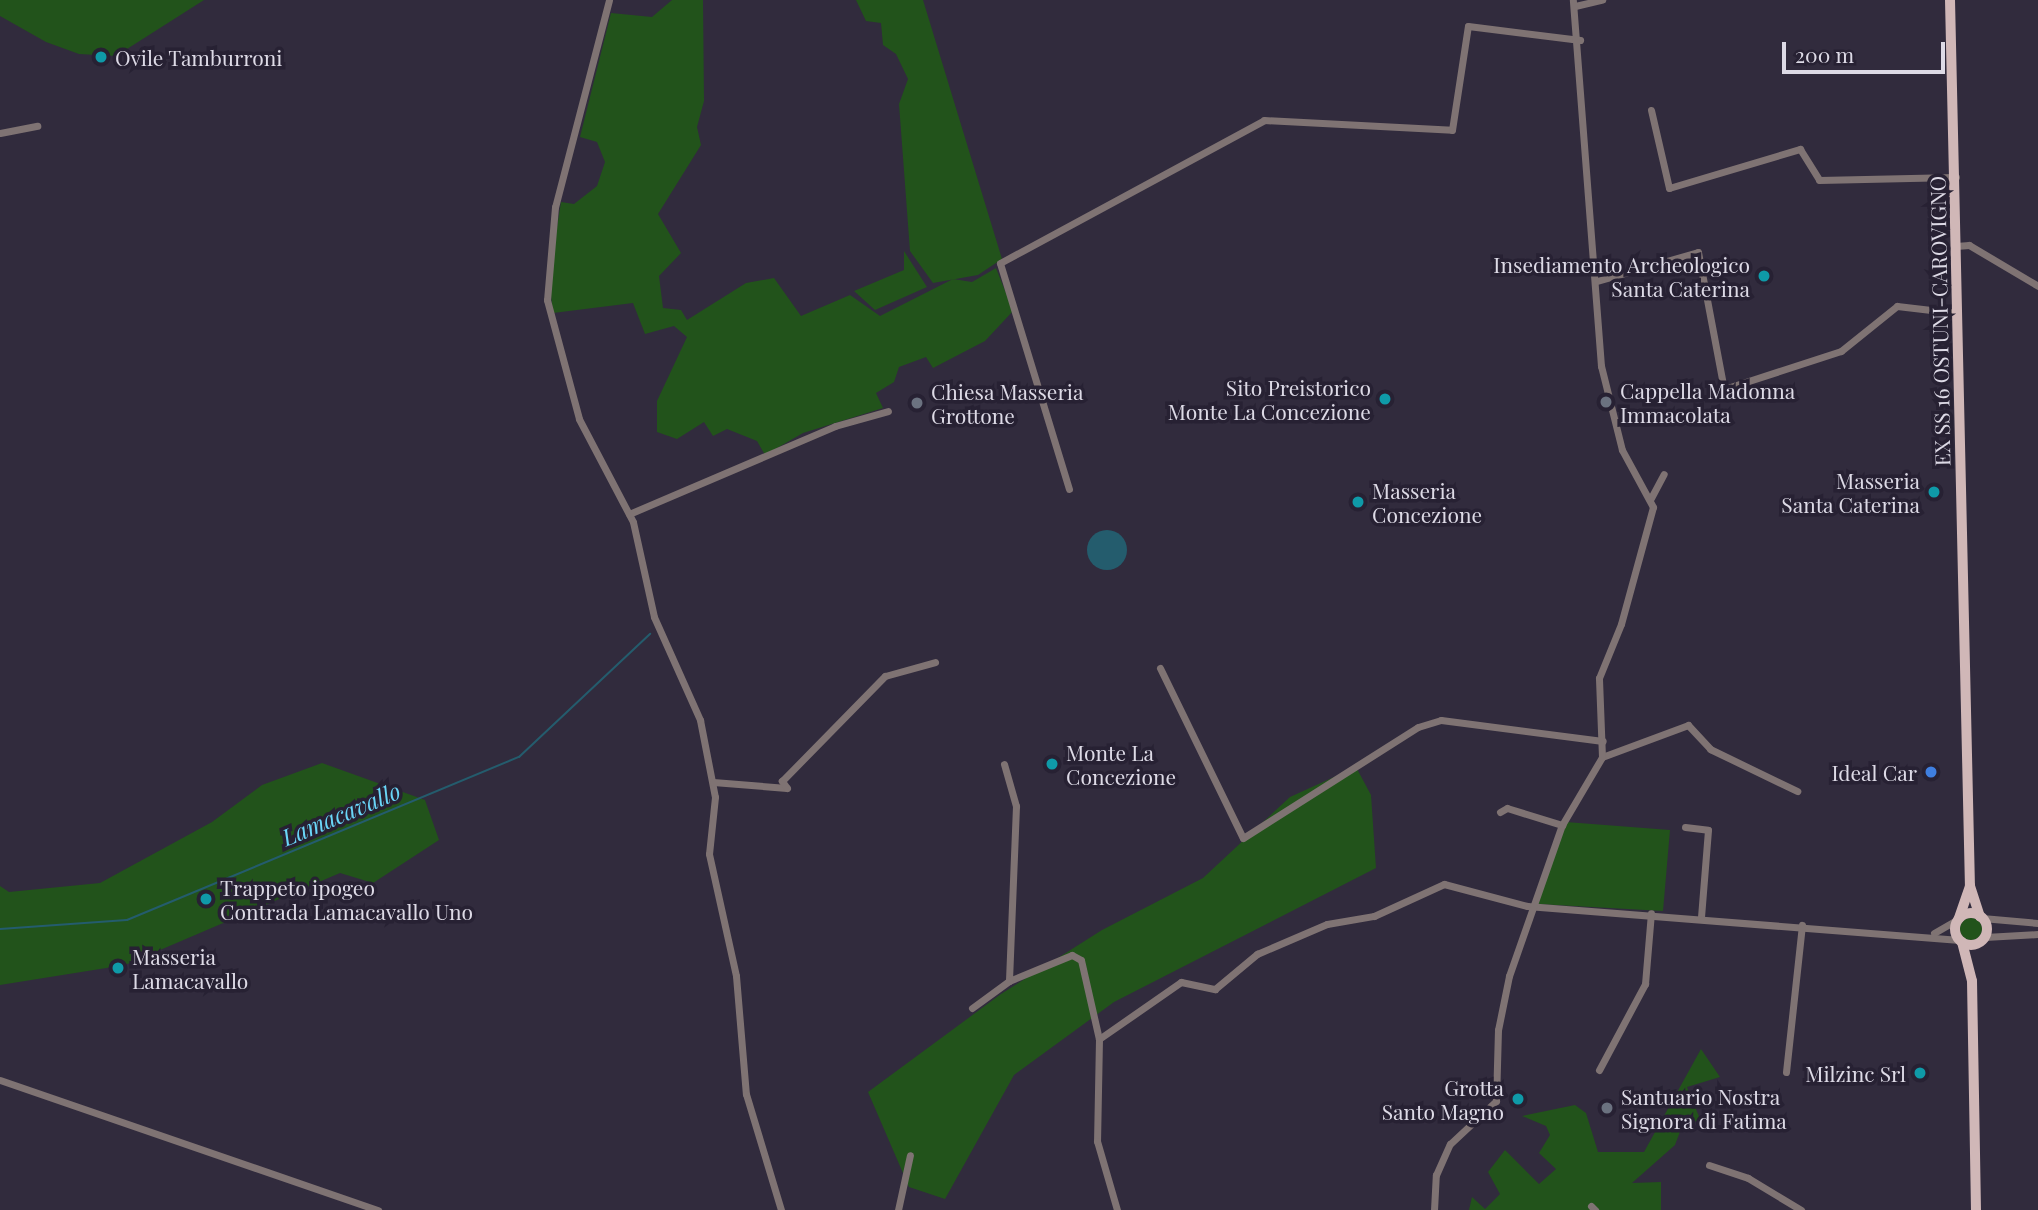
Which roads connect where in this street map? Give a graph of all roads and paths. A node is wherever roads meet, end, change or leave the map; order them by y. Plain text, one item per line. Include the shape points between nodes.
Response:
1 (610, 0) edge
2 (1602, 0) edge
3 (1950, 0) edge
4 (1574, 3) edge
5 (1580, 40) junction
6 (1651, 110) dead end
7 (37, 126) dead end
8 (0, 133) edge
9 (1956, 177) junction
10 (1956, 246) junction
11 (1597, 281) junction
12 (2038, 286) edge
13 (1957, 313) junction
14 (888, 411) dead end
15 (1664, 474) dead end
16 (1069, 489) dead end
17 (1651, 498) junction
18 (629, 514) junction
19 (935, 662) dead end
20 (1160, 668) dead end
21 (1603, 741) junction
22 (1602, 757) junction
23 (1004, 764) dead end
24 (713, 782) junction
25 (1797, 792) dead end
26 (1500, 812) dead end
27 (1562, 825) junction
28 (1685, 827) dead end
29 (1970, 886) junction
30 (1538, 904) junction
31 (1651, 913) junction
32 (1701, 917) junction
33 (1981, 917) junction
34 (1959, 919) junction
35 (2038, 923) edge
36 (1802, 925) junction
37 (1930, 934) junction
38 (2038, 934) edge
39 (1984, 938) junction
40 (1961, 941) junction
41 (1009, 981) junction
42 (1972, 981) junction
43 (972, 1008) dead end
44 (1099, 1039) junction
45 (1599, 1070) dead end
46 (1786, 1072) dead end
47 (0, 1080) edge
48 (910, 1155) dead end
49 (1709, 1165) dead end
50 (378, 1210) edge
51 (781, 1210) edge
52 (898, 1210) edge
53 (1117, 1210) edge
54 (1434, 1210) edge
55 (1801, 1210) edge
56 (1976, 1210) edge

1 - 18 street via 555,207 547,300 579,419
2 - 4 street
3 - 9 main road, EX SS 16 OSTUNI-CAROVIGNO
4 - 5 street
5 - 11 street via 1581,169
5 - 16 street via 1468,26 1452,130 1264,120 1000,263
6 - 9 street via 1669,188 1800,149 1819,180
7 - 8 street
9 - 10 main road, EX SS 16 OSTUNI-CAROVIGNO
10 - 12 street via 1969,245
10 - 13 main road, EX SS 16 OSTUNI-CAROVIGNO
11 - 13 street via 1699,252 1724,389 1841,351 1897,306
11 - 17 street via 1601,366 1613,418 1635,482
13 - 29 main road, EX SS 16 OSTUNI-CAROVIGNO
14 - 18 street via 835,426
15 - 17 street
17 - 21 street via 1621,624 1599,678
18 - 24 street via 645,553 654,617 700,720
19 - 24 street via 885,676 782,780 788,788
20 - 21 street via 1243,838 1418,727 1441,720
21 - 22 street
22 - 25 street via 1688,725 1710,749
22 - 27 street
23 - 41 street via 1016,806
24 - 51 street via 709,854 736,976 746,1094
26 - 27 street via 1507,808
27 - 30 street
28 - 32 street via 1708,830
29 - 33 main road
29 - 34 main road
30 - 31 street
30 - 44 street via 1517,905 1440,885 1374,916 1327,924 1257,954 1215,989 1181,982
30 - 54 street via 1510,976 1498,1030 1496,1101 1476,1126 1450,1144 1436,1175
31 - 32 street
31 - 45 street via 1645,984
32 - 36 street
33 - 34 main road
33 - 35 street
33 - 39 main road
34 - 37 street
34 - 40 main road
36 - 37 street
36 - 46 street
37 - 40 street
38 - 39 street
39 - 40 main road
39 - 42 main road
40 - 42 main road
41 - 43 street
41 - 44 street via 1077,956 1091,990
42 - 56 main road
44 - 53 street via 1097,1141
47 - 50 street
48 - 52 street
49 - 55 street via 1748,1178

